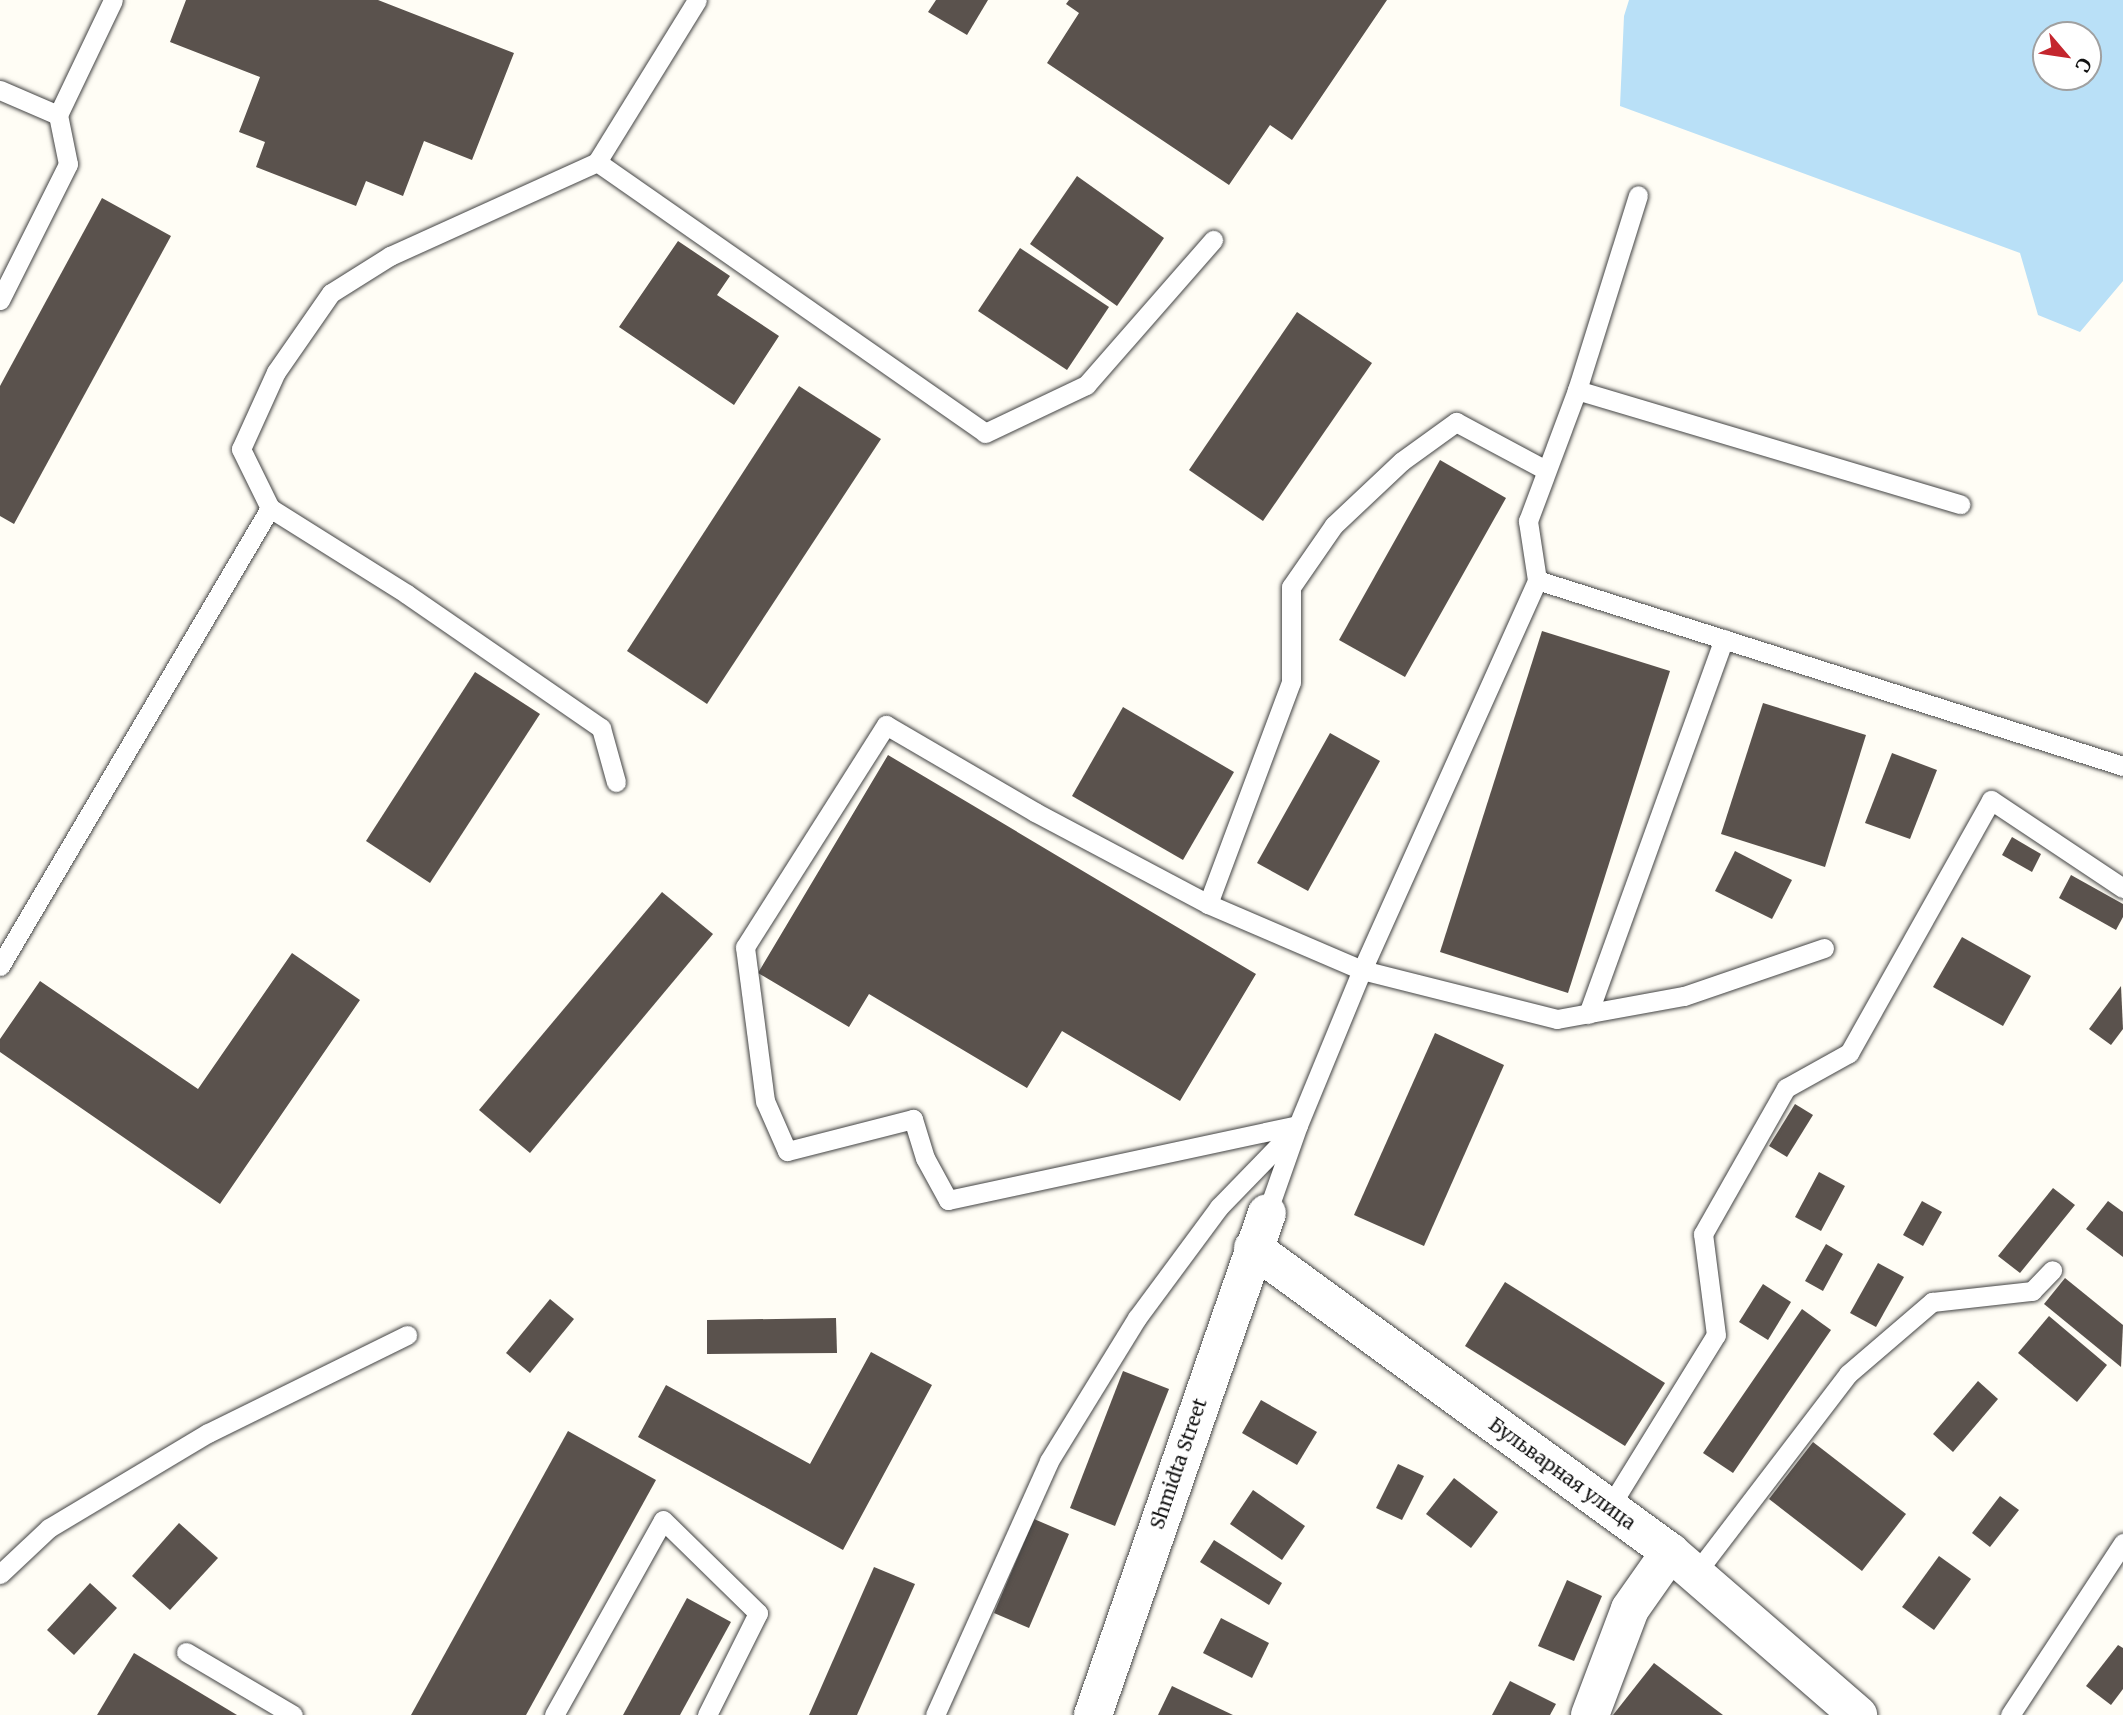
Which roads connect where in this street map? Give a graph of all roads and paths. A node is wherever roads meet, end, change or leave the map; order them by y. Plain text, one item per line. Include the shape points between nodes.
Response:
1 (113, 0) edge
2 (697, 0) edge
3 (0, 90) edge
4 (58, 115) junction
5 (597, 162) junction
6 (1638, 195) dead end
7 (1213, 240) dead end
8 (0, 300) edge
9 (1577, 390) junction
10 (1546, 470) junction
11 (1960, 504) dead end
12 (270, 508) junction
13 (1537, 580) junction
14 (1724, 639) junction
15 (2123, 766) edge
16 (616, 782) dead end
17 (2123, 888) edge
18 (1208, 904) junction
19 (1824, 948) dead end
20 (0, 966) edge
21 (1362, 970) junction
22 (1588, 1014) junction
23 (1298, 1125) junction
24 (1267, 1213) joint
25 (1253, 1248) junction
26 (2052, 1270) dead end
27 (407, 1335) dead end
28 (1609, 1508) junction
29 (2123, 1543) edge
30 (1683, 1563) junction
31 (0, 1574) edge
32 (186, 1652) dead end
33 (293, 1715) edge
34 (554, 1715) edge
35 (707, 1715) edge
36 (935, 1715) edge
37 (1093, 1715) edge
38 (1590, 1715) edge
39 (1858, 1715) edge
40 (2010, 1715) edge

1 - 4 lane
2 - 5 lane
3 - 4 lane
4 - 8 lane via 68,164
5 - 7 lane via 985,433 1086,385
5 - 12 lane via 390,256 331,293 276,372 241,449
6 - 9 lane
9 - 10 lane
9 - 11 lane
10 - 13 lane via 1528,521
10 - 18 lane via 1456,422 1402,461 1334,525 1291,587 1291,682
12 - 16 lane via 407,594 601,728
12 - 20 lane
13 - 14 lane
13 - 21 lane
14 - 15 lane
14 - 22 lane
17 - 28 lane via 1991,800 1849,1053 1786,1088 1703,1234 1716,1335
18 - 21 lane
18 - 23 lane via 1035,812 886,725 745,947 765,1101 787,1151 912,1119 925,1158 948,1200
19 - 22 lane via 1684,996
21 - 22 lane via 1557,1019
21 - 23 lane
23 - 24 lane
23 - 36 lane via 1219,1207 1137,1318 1049,1461
24 - 25 street, Shmidta Street
25 - 28 street, Бульварная улица
25 - 37 street, Shmidta Street
26 - 30 lane via 2032,1291 1932,1302 1848,1374
27 - 31 lane via 197,1440 49,1528
28 - 30 street, Бульварная улица
29 - 40 lane
30 - 38 street via 1630,1609
30 - 39 street, Бульварная улица
32 - 33 lane
34 - 35 lane via 663,1520 758,1613

